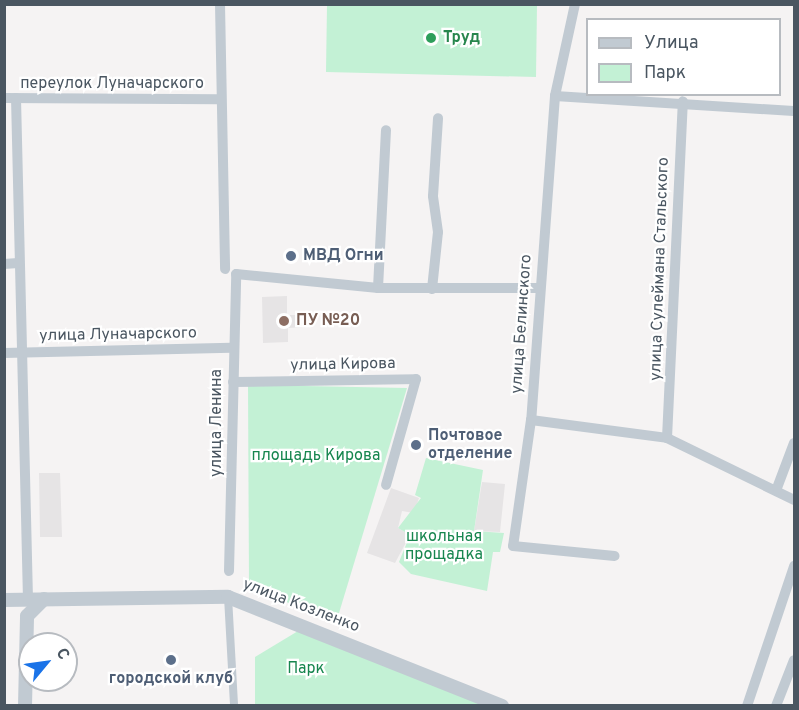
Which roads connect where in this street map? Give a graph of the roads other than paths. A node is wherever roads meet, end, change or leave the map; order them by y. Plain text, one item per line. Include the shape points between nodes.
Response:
1 (220, 4) edge
2 (575, 4) edge
3 (555, 96) junction
4 (10, 98) edge
5 (219, 99) junction
6 (683, 101) junction
7 (795, 111) edge
8 (438, 118) dead end
9 (386, 130) dead end
10 (18, 263) junction
11 (4, 264) edge
12 (231, 272) junction
13 (378, 288) junction
14 (537, 288) junction
15 (432, 289) junction
16 (231, 348) junction
17 (22, 352) junction
18 (4, 353) edge
19 (233, 382) junction
20 (531, 420) junction
21 (667, 438) junction
22 (795, 443) edge
23 (386, 485) dead end
24 (777, 488) junction
25 (795, 500) edge
26 (615, 556) dead end
27 (795, 566) edge
28 (230, 571) dead end
29 (228, 597) junction
30 (28, 599) junction
31 (44, 599) junction
32 (6, 600) edge
33 (27, 616) junction
34 (795, 660) edge
35 (25, 705) edge
36 (234, 705) edge
37 (502, 705) edge
38 (747, 705) edge
39 (776, 705) edge

1 - 5 street, улица Ленина
2 - 3 street, улица Белинского
3 - 6 street
3 - 14 street, улица Белинского via 552,186
4 - 5 street, переулок Луначарского
4 - 10 street
5 - 12 street, улица Ленина
6 - 7 street
6 - 21 street, улица Сулеймана Стальского
8 - 15 street
9 - 13 street
10 - 11 street
10 - 17 street
12 - 13 street
12 - 16 street, улица Ленина
13 - 15 street
14 - 15 street
14 - 20 street, улица Белинского
16 - 17 street, улица Луначарского
16 - 19 street, улица Ленина
17 - 18 street, улица Луначарского
17 - 30 street
19 - 23 street, улица Кирова via 416,379
19 - 28 street, улица Ленина
20 - 21 street
20 - 26 street, улица Белинского via 513,546
21 - 24 street
22 - 24 street
24 - 25 street
27 - 38 street
29 - 31 street, улица Козленко
29 - 36 street
29 - 37 street, улица Козленко
30 - 31 street, улица Козленко
30 - 32 street, улица Козленко
31 - 33 street
32 - 33 street
33 - 35 street
34 - 39 street

